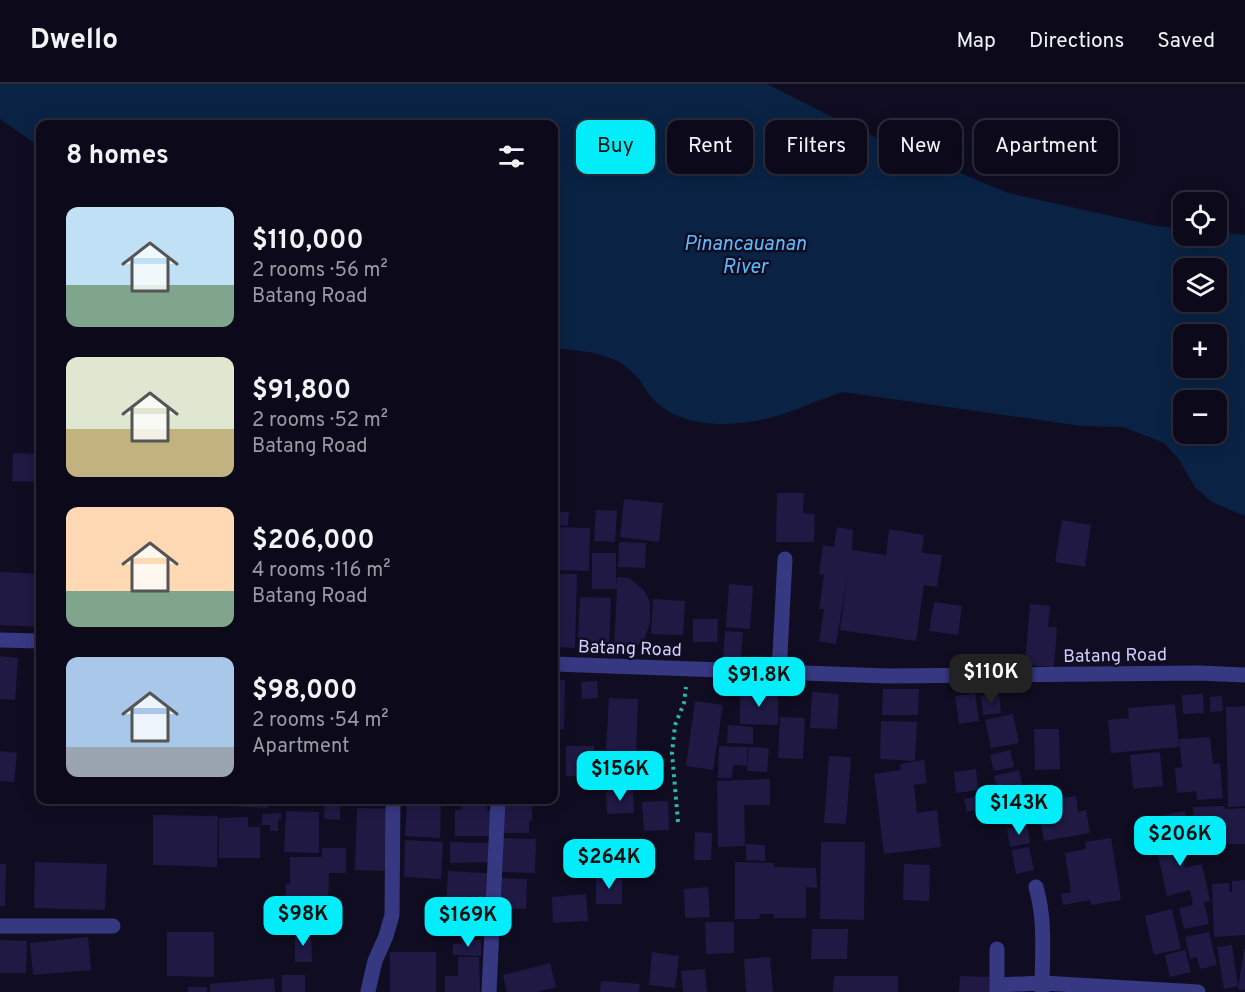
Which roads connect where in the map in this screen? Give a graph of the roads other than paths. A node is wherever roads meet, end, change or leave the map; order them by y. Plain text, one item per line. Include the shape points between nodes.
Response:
1 (785, 559) dead end
2 (0, 640) edge
3 (36, 641) edge
4 (558, 664) edge
5 (779, 673) junction
6 (1245, 675) edge
7 (393, 804) edge
8 (498, 804) edge
9 (1036, 887) dead end
10 (0, 926) edge
11 (113, 926) dead end
12 (997, 949) dead end
13 (1042, 988) edge
14 (998, 989) edge
15 (368, 991) edge
16 (489, 992) edge
17 (1198, 992) edge

1 - 5 street
2 - 3 street
4 - 5 street, Batang Road
5 - 6 street, Batang Road
7 - 15 street via 392,915
8 - 16 street
9 - 13 street via 1044,933
10 - 11 street
12 - 14 street
13 - 14 street
13 - 17 street

